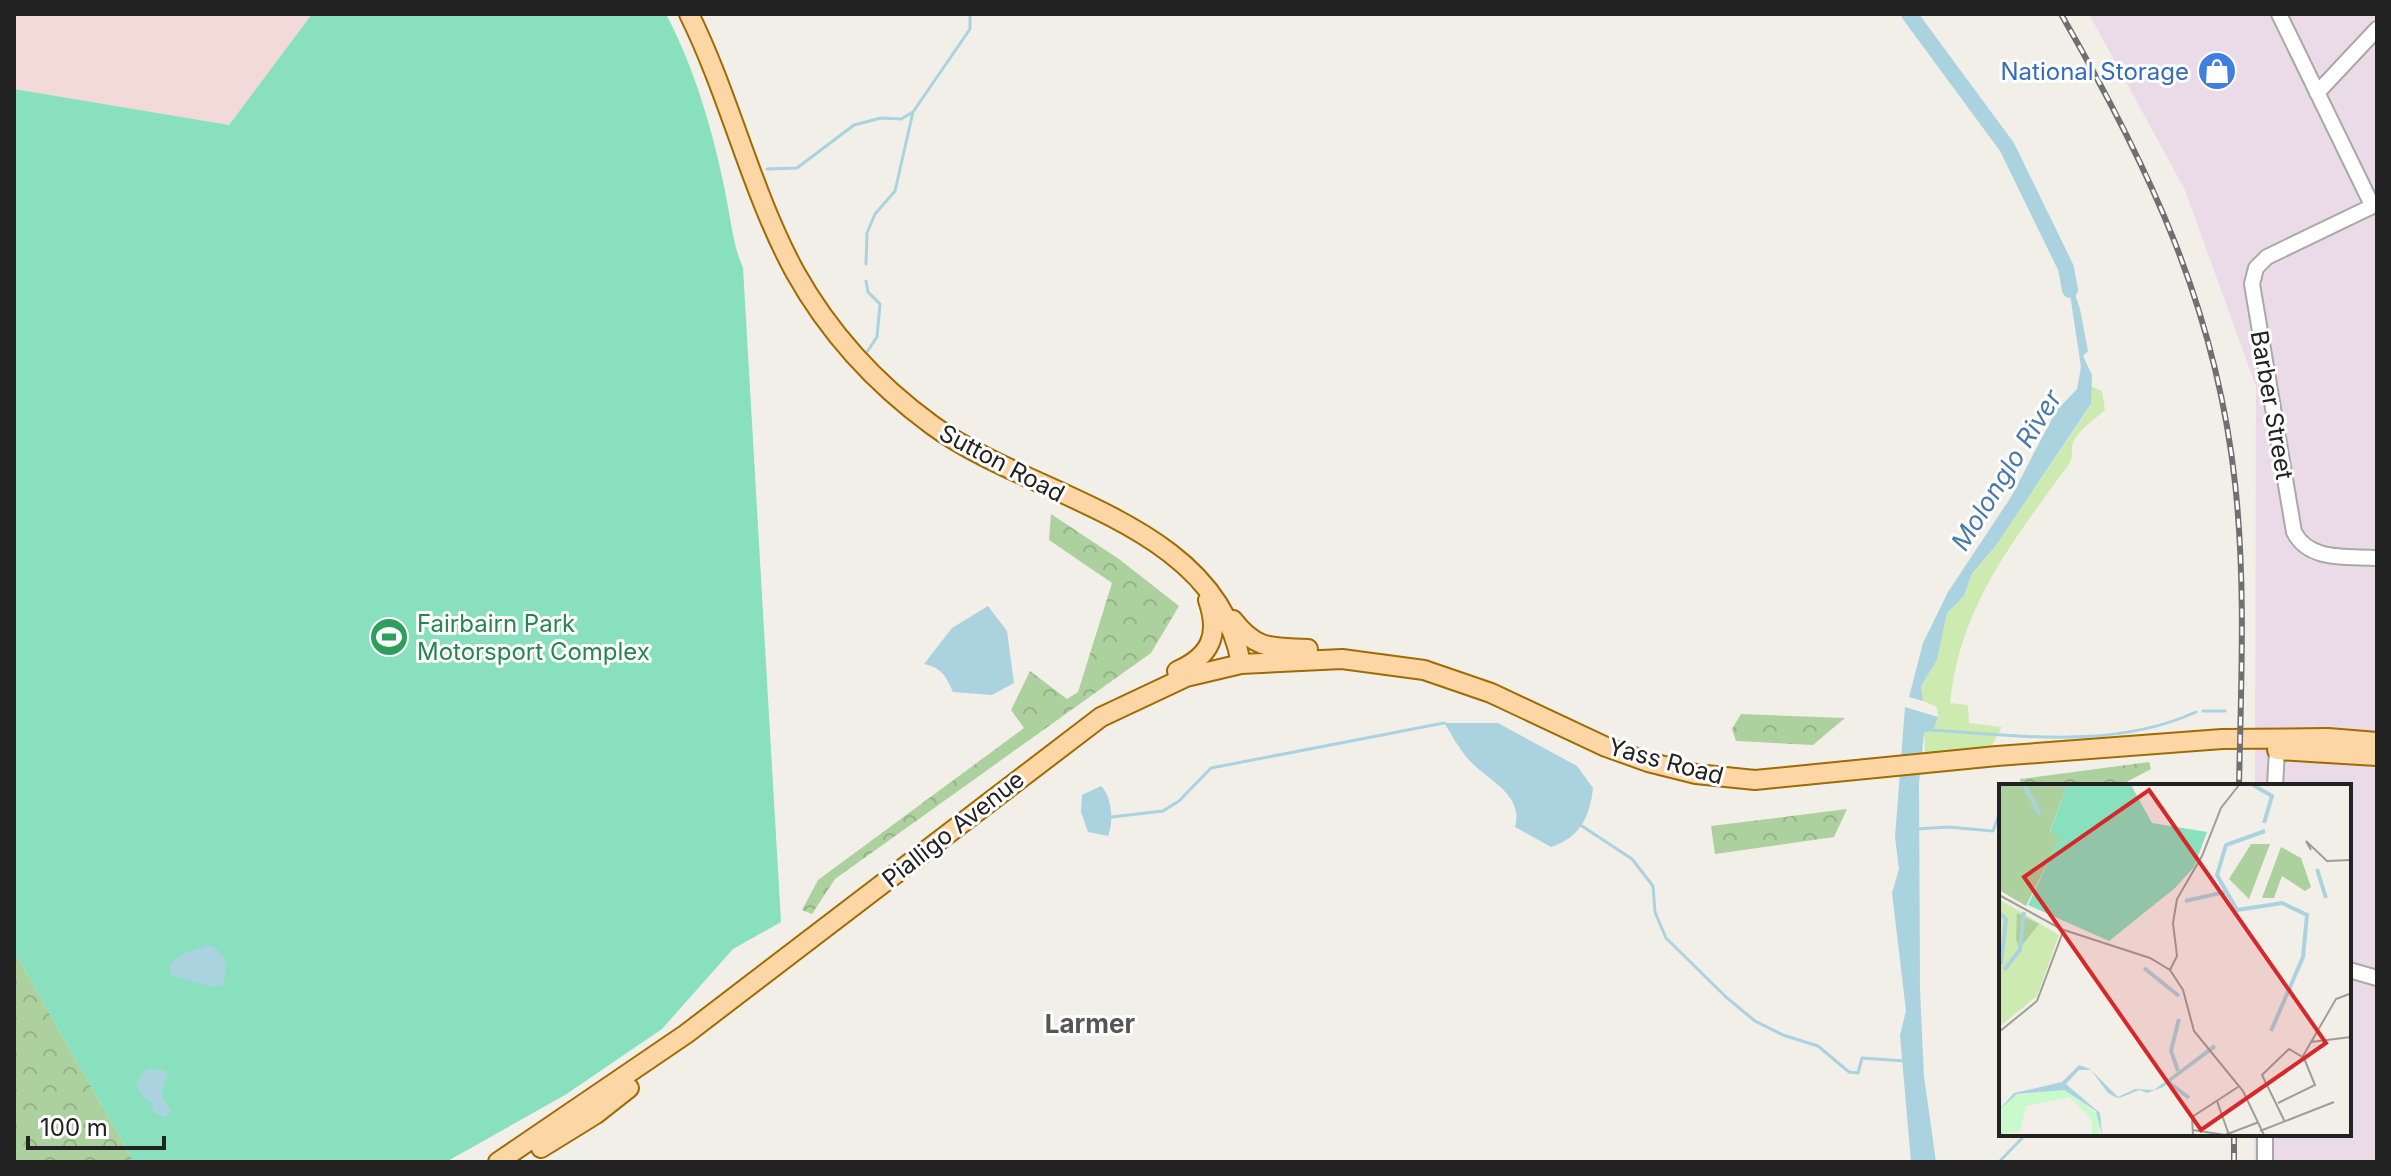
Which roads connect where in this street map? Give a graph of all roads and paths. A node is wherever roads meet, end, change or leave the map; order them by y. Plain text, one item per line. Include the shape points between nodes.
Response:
1 (689, 14) edge
2 (2279, 14) edge
3 (2377, 29) edge
4 (2317, 93) junction
5 (2374, 205) edge
6 (2377, 558) edge
7 (1201, 579) junction
8 (1218, 603) junction
9 (1353, 660) junction
10 (1241, 664) junction
11 (1111, 712) junction
12 (2377, 742) edge
13 (2282, 744) junction
14 (2377, 756) edge
15 (2275, 784) edge
16 (2351, 971) edge
17 (2377, 978) edge
18 (686, 1034) junction
19 (596, 1114) junction
20 (2265, 1136) edge
21 (507, 1160) edge
22 (542, 1162) edge
23 (2265, 1162) edge

1 - 7 main road, Sutton Road via 779,238 810,297 848,348 898,400 950,438 1140,532
2 - 4 street
3 - 4 street
4 - 5 street
5 - 6 street, Barber Street via 2261,261 2252,284 2294,532 2305,548 2325,555
7 - 8 main road, Sutton Road
7 - 11 main road via 1215,627 1204,656 1149,684
8 - 9 main road via 1251,641
8 - 10 main road, Sutton Road
9 - 10 main road, Yass Road
9 - 13 main road, Yass Road via 1387,662 1460,681 1606,747 1696,774 1755,780 2155,744
10 - 11 main road, Pialligo Avenue via 1186,677
11 - 18 main road, Pialligo Avenue via 1068,739
12 - 13 main road, Yass Road
13 - 14 main road, Yass Road
13 - 15 street
16 - 17 street
18 - 19 main road, Pialligo Avenue
18 - 21 main road, Pialligo Avenue
19 - 21 main road, Pialligo Avenue
19 - 22 main road
20 - 23 street

